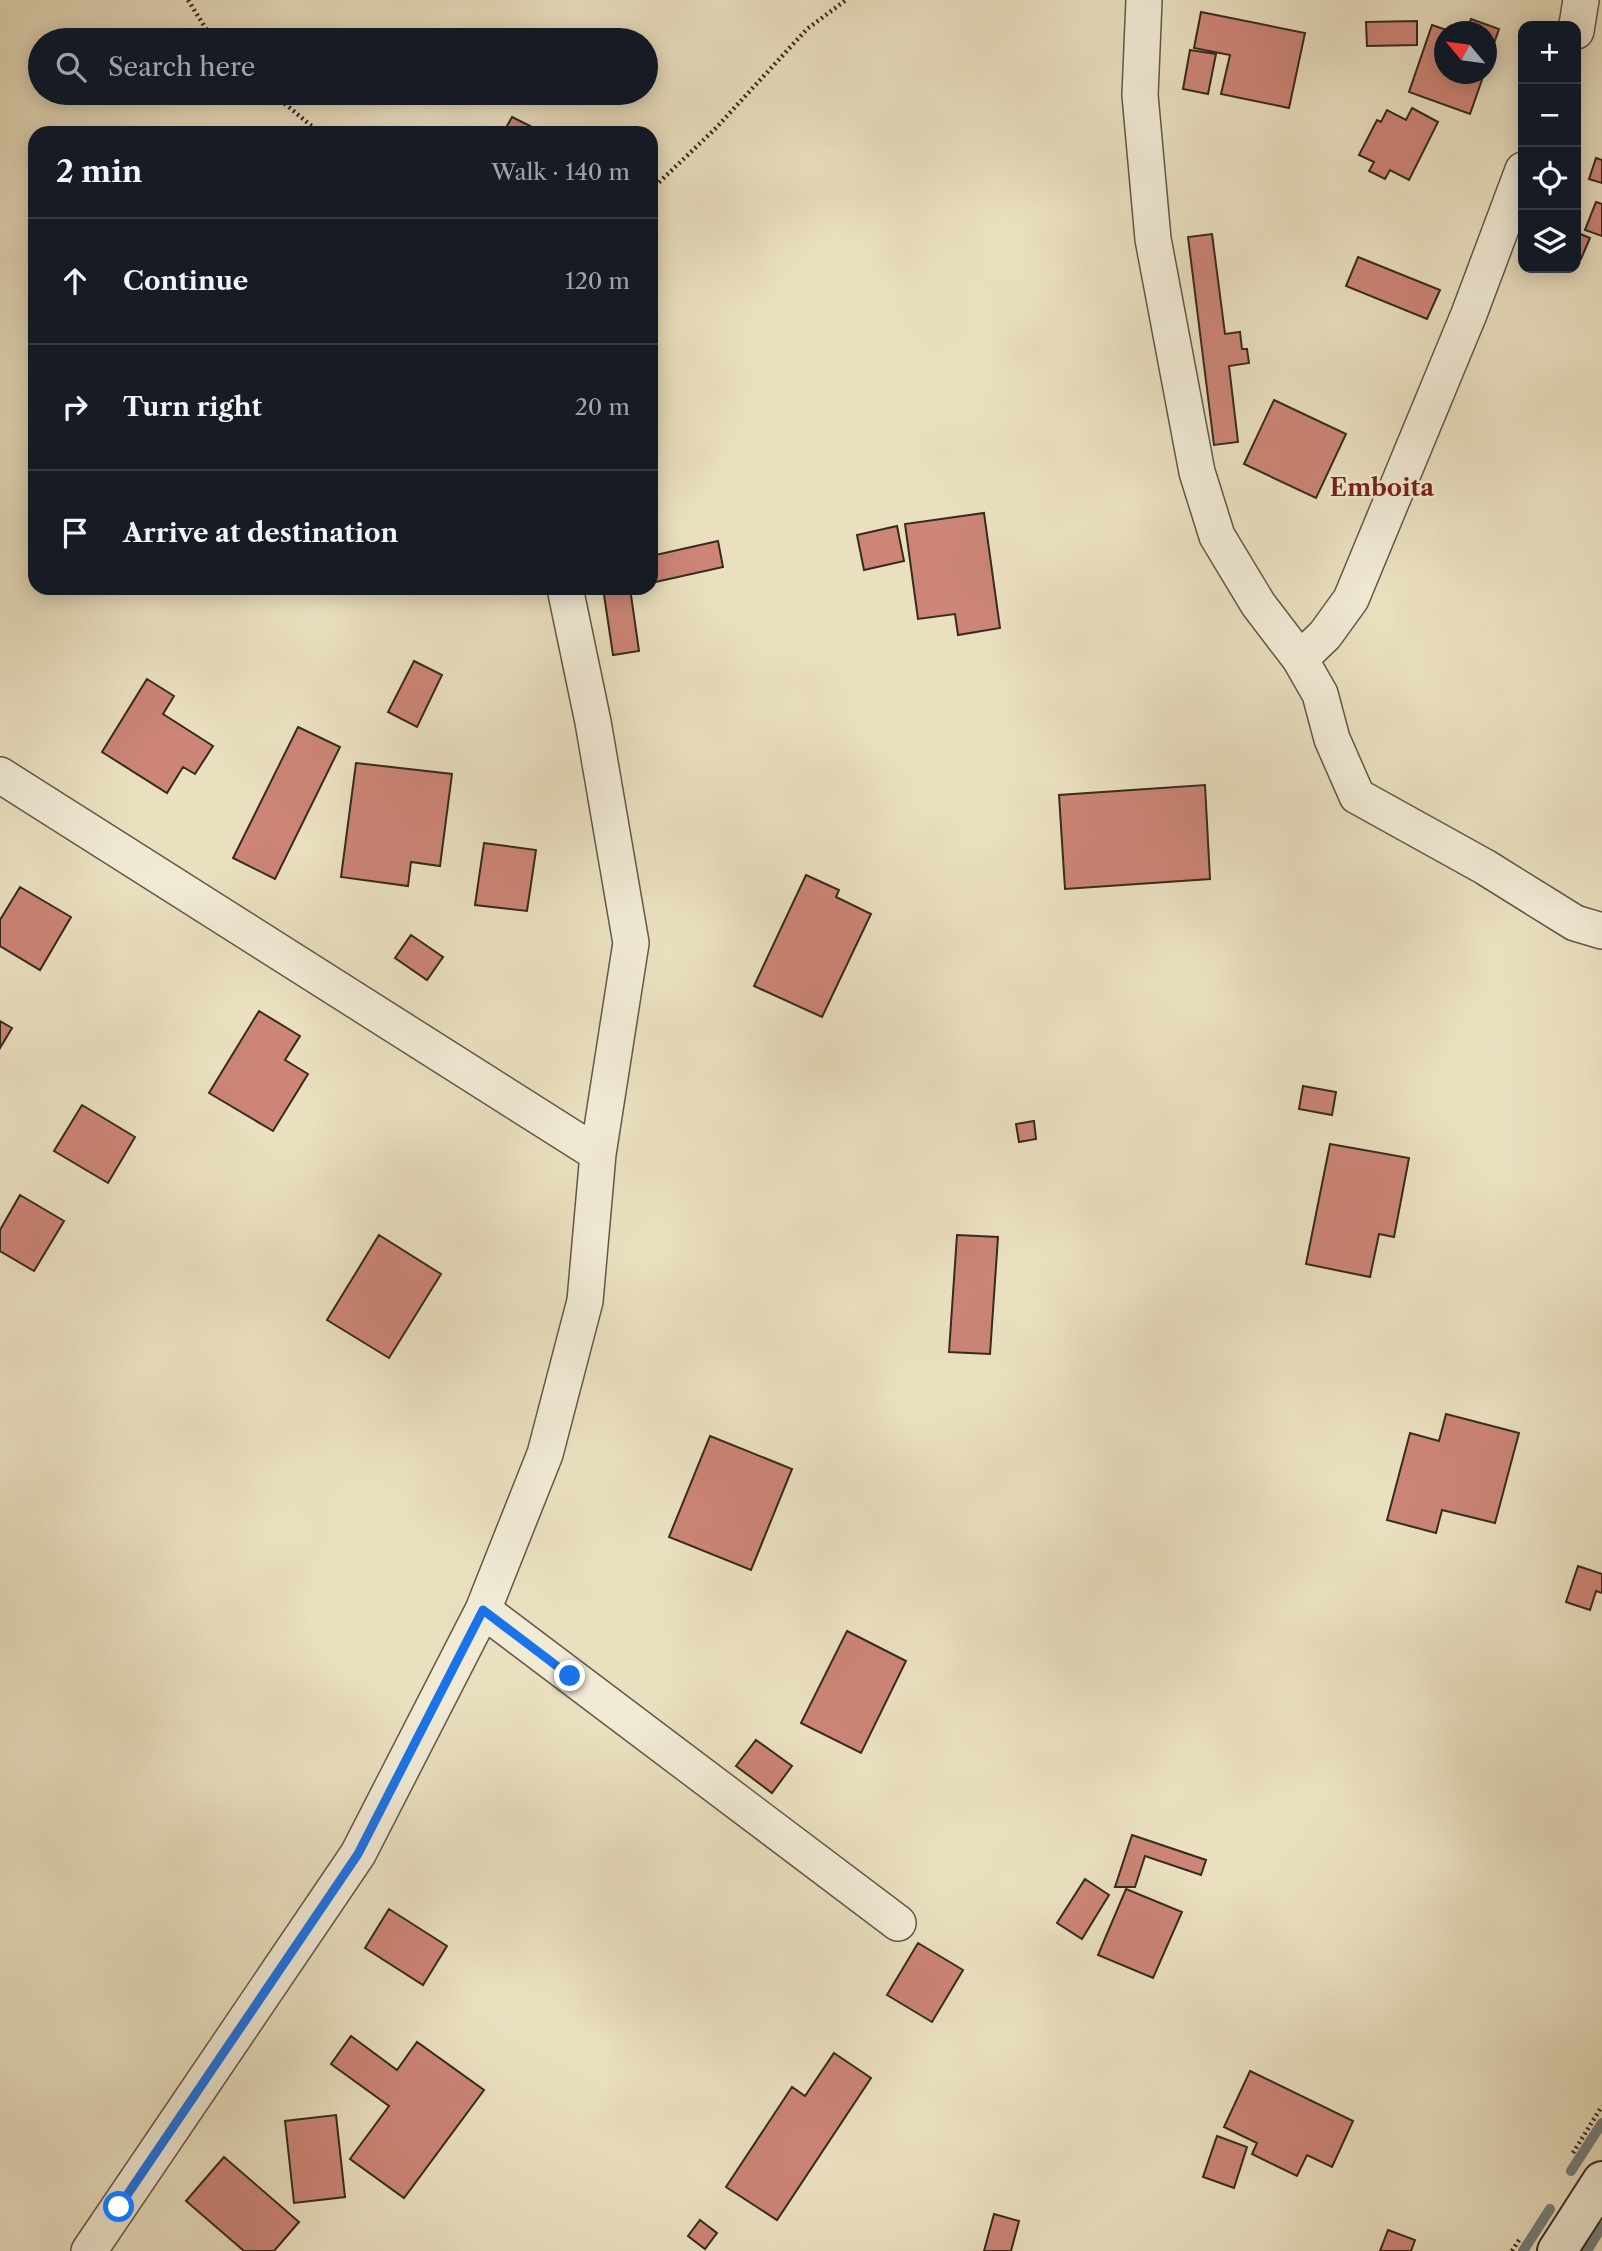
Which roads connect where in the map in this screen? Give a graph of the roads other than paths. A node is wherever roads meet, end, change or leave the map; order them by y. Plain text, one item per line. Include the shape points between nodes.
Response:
1 (1144, 0) edge
2 (1581, 0) edge
3 (1578, 21) edge
4 (1518, 183) edge
5 (566, 595) edge
6 (1300, 659) junction
7 (0, 775) edge
8 (1602, 930) edge
9 (598, 1154) junction
10 (483, 1610) junction
11 (898, 1923) dead end
12 (1602, 2181) edge
13 (89, 2251) edge
14 (1557, 2251) edge

1 - 6 street via 1140,95 1153,239 1197,472 1217,536 1258,604
2 - 3 street
4 - 6 street via 1351,599 1325,635
5 - 9 street via 631,943
6 - 8 street via 1320,694 1332,739 1357,796 1575,923
7 - 9 street
9 - 10 street via 585,1301 545,1454
10 - 11 street
10 - 13 street via 358,1854
12 - 14 street

